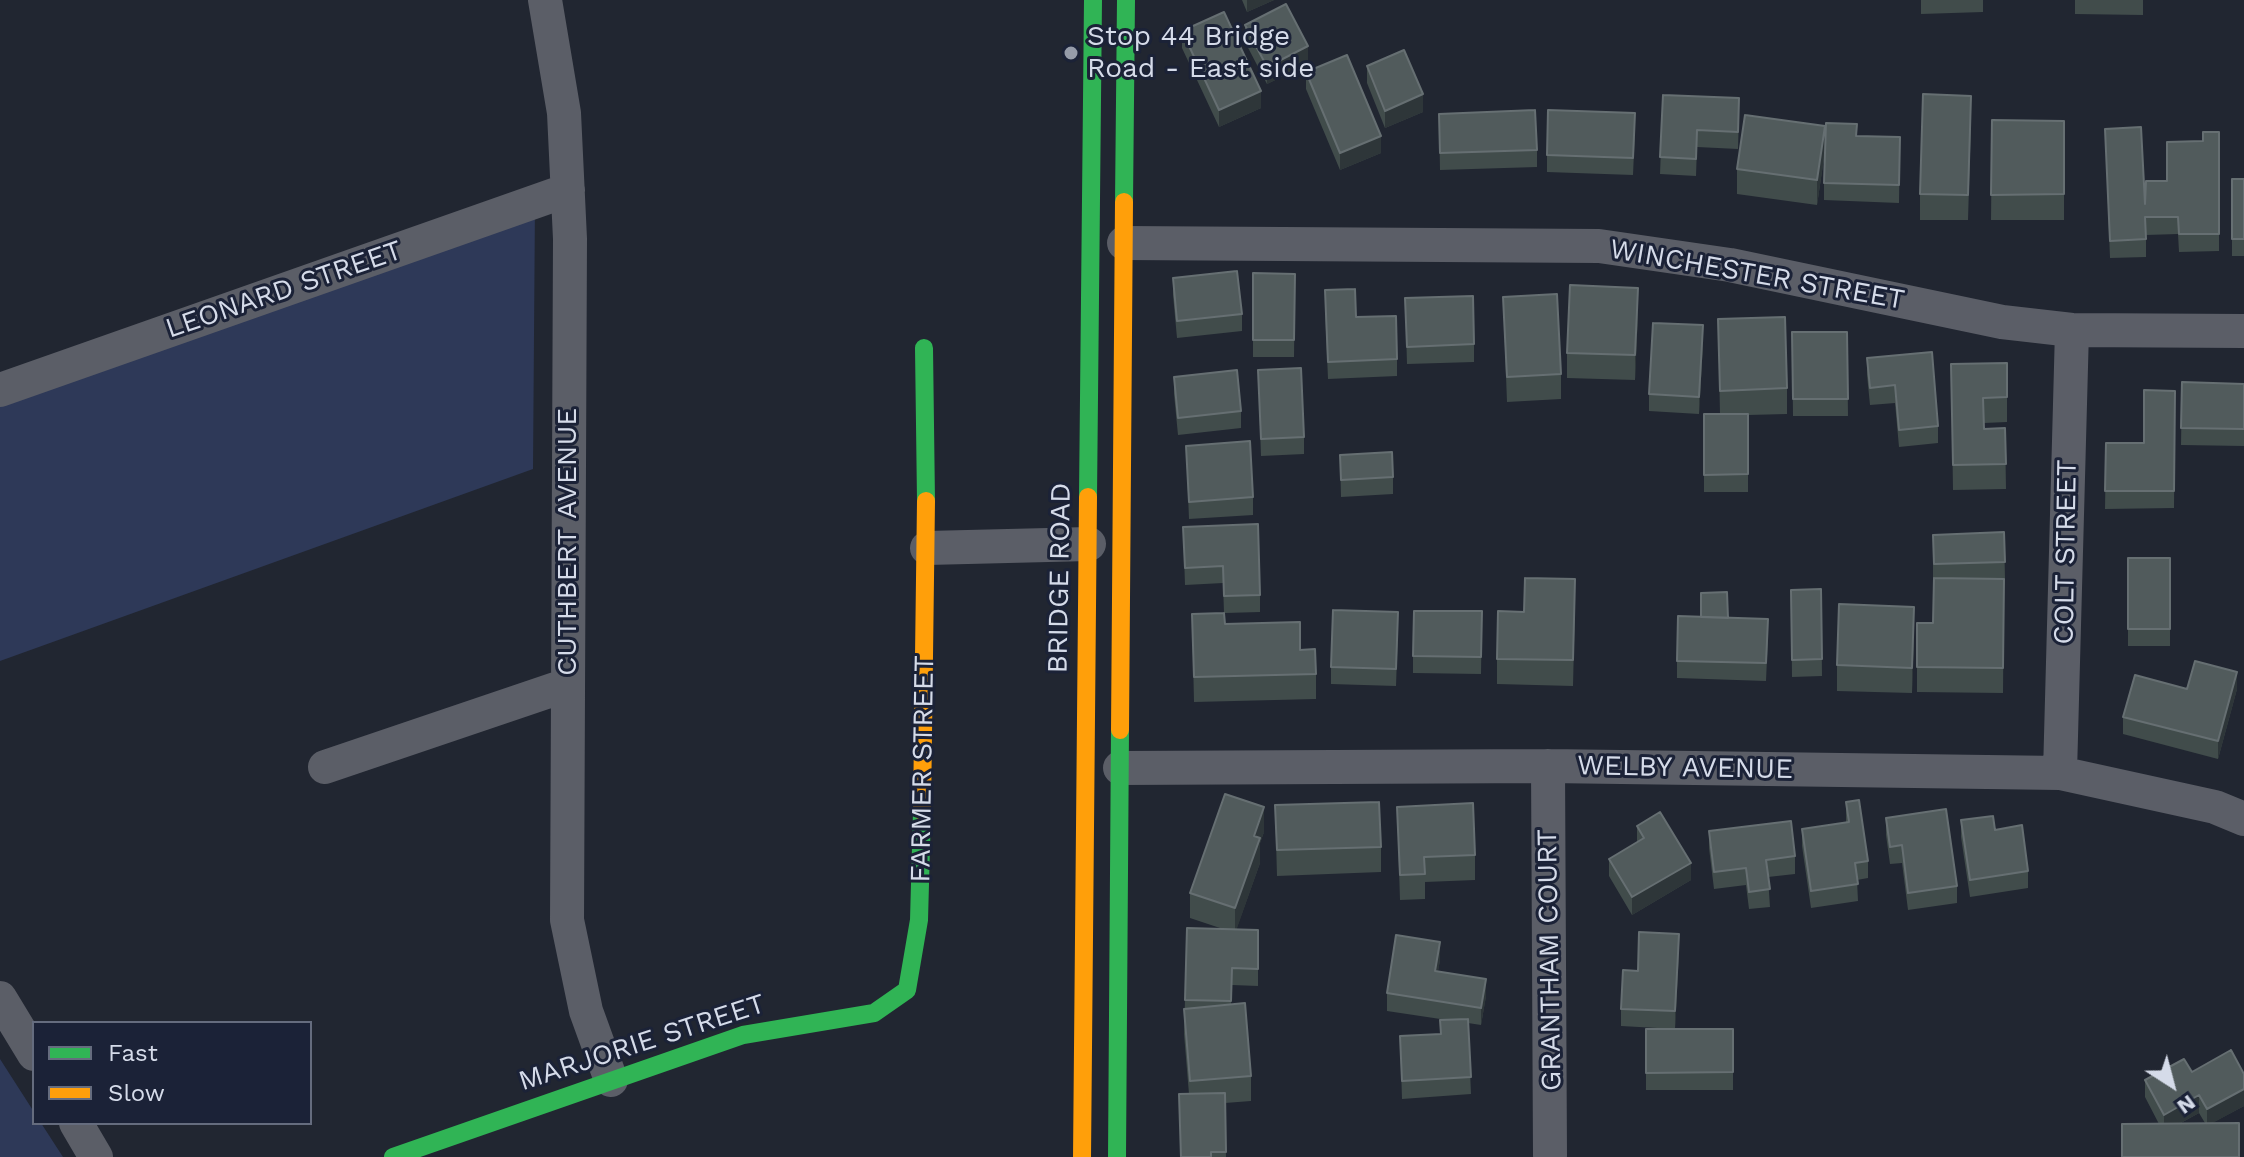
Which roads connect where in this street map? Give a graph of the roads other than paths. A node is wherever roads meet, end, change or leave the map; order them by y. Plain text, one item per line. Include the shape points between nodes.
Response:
1 (545, 0) edge
2 (1093, 0) edge
3 (1126, 0) edge
4 (568, 190) junction
5 (1109, 243) junction
6 (2072, 330) junction
7 (2244, 331) edge
8 (924, 348) dead end
9 (0, 390) edge
10 (1089, 544) junction
11 (927, 548) junction
12 (567, 685) junction
13 (1548, 766) junction
14 (325, 767) dead end
15 (1086, 768) junction
16 (1120, 768) junction
17 (2060, 773) junction
18 (2244, 819) edge
19 (907, 990) joint
20 (0, 998) edge
21 (32, 1051) edge
22 (611, 1080) junction
23 (77, 1125) edge
24 (1550, 1155) dead end
25 (96, 1157) edge
26 (393, 1157) edge
27 (1082, 1157) edge
28 (1117, 1157) edge

1 - 4 street, CUTHBERT AVENUE via 564,113
2 - 5 main road, BRIDGE ROAD
3 - 5 main road, BRIDGE ROAD
4 - 9 street, LEONARD STREET
4 - 12 street, CUTHBERT AVENUE
5 - 6 street, WINCHESTER STREET via 1599,246 1730,265 2002,322
5 - 10 main road, BRIDGE ROAD
5 - 16 main road, BRIDGE ROAD
6 - 7 street, WINCHESTER STREET
6 - 17 street, COLT STREET
8 - 11 main road, FARMER STREET
10 - 11 street
10 - 15 main road, BRIDGE ROAD
11 - 19 main road, FARMER STREET via 919,920
12 - 14 street
12 - 22 street, CUTHBERT AVENUE via 567,920 586,1011
13 - 16 street, WELBY AVENUE
13 - 17 street, WELBY AVENUE
13 - 24 street, GRANTHAM COURT
15 - 16 main road
15 - 27 main road, BRIDGE ROAD
16 - 28 main road, BRIDGE ROAD
17 - 18 street, WELBY AVENUE via 2215,807
19 - 22 main road, MARJORIE STREET via 874,1013 743,1035
20 - 21 street
22 - 26 main road, MARJORIE STREET
23 - 25 street

